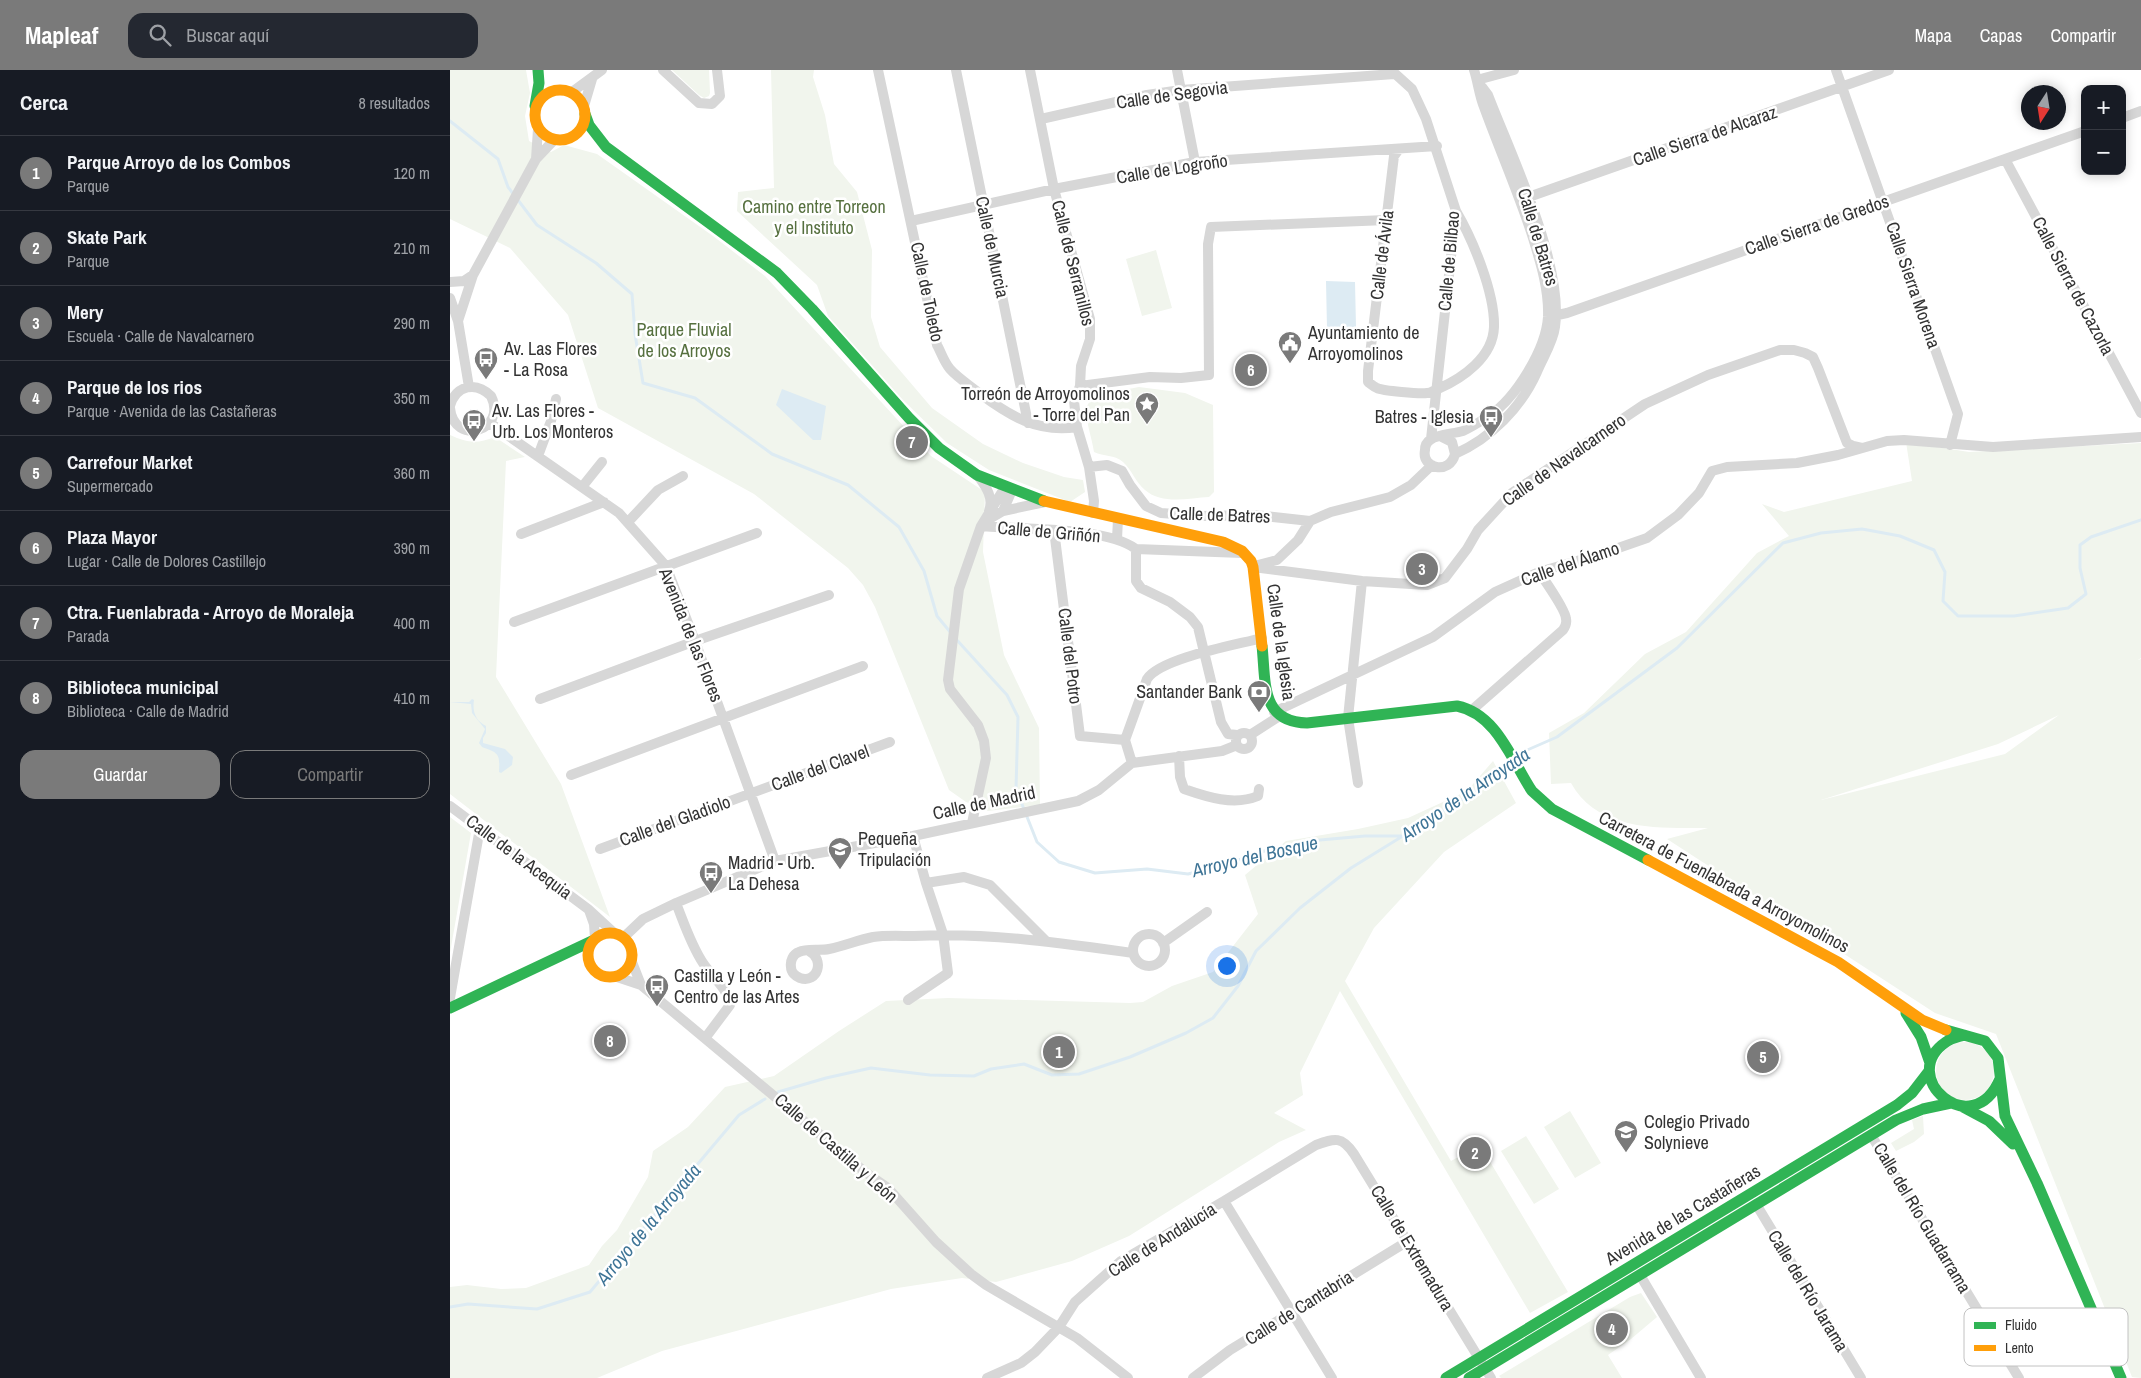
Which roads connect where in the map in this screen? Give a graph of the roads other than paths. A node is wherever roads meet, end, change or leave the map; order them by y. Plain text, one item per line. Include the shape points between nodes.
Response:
1 (539, 70) edge
2 (602, 70) edge
3 (663, 70) edge
4 (717, 70) edge
5 (878, 70) edge
6 (956, 70) edge
7 (1030, 70) edge
8 (1177, 70) edge
9 (1514, 70) edge
10 (1836, 70) edge
11 (1889, 70) edge
12 (1392, 72) edge
13 (1475, 75) edge
14 (592, 79) junction
15 (1842, 87) junction
16 (1181, 90) junction
17 (567, 91) junction
18 (584, 110) junction
19 (2141, 111) edge
20 (534, 112) junction
21 (2126, 117) edge
22 (1041, 119) junction
23 (538, 129) junction
24 (2081, 132) edge
25 (570, 138) junction
26 (554, 140) junction
27 (1437, 146) junction
28 (606, 147) junction
29 (1399, 149) junction
30 (536, 159) junction
31 (2005, 159) junction
32 (1195, 162) junction
33 (1054, 189) junction
34 (1524, 199) junction
35 (1884, 202) junction
36 (983, 206) junction
37 (1456, 210) junction
38 (1386, 220) junction
39 (911, 221) junction
40 (473, 275) junction
41 (450, 282) edge
42 (450, 298) edge
43 (1551, 316) junction
44 (458, 321) junction
45 (1080, 386) junction
46 (469, 387) junction
47 (1435, 390) junction
48 (556, 400) dead end
49 (450, 411) edge
50 (2141, 413) edge
51 (490, 423) junction
52 (1028, 423) junction
53 (1077, 427) junction
54 (1442, 437) junction
55 (1844, 437) junction
56 (2141, 438) edge
57 (1431, 440) junction
58 (1950, 445) junction
59 (1863, 448) junction
60 (1456, 454) junction
61 (538, 456) junction
62 (1838, 456) junction
63 (602, 462) dead end
64 (1432, 465) junction
65 (1090, 467) junction
66 (977, 475) junction
67 (683, 476) dead end
68 (582, 487) junction
69 (1008, 489) junction
70 (604, 502) junction
71 (1046, 502) junction
72 (1003, 511) junction
73 (1093, 513) junction
74 (1118, 519) junction
75 (1310, 521) junction
76 (628, 522) junction
77 (983, 524) junction
78 (1054, 530) junction
79 (756, 533) dead end
80 (521, 534) dead end
81 (1117, 539) junction
82 (1136, 549) junction
83 (1245, 553) junction
84 (666, 566) junction
85 (1253, 567) junction
86 (1539, 572) junction
87 (1362, 581) junction
88 (828, 595) dead end
89 (514, 622) dead end
90 (1262, 638) junction
91 (695, 641) junction
92 (1203, 653) junction
93 (863, 666) dead end
94 (1352, 675) junction
95 (540, 699) dead end
96 (1472, 710) junction
97 (1276, 715) junction
98 (724, 718) junction
99 (1348, 718) junction
100 (1125, 740) junction
101 (1237, 740) junction
102 (890, 742) dead end
103 (1179, 756) junction
104 (1132, 763) junction
105 (571, 775) dead end
106 (1358, 783) dead end
107 (1258, 789) dead end
108 (750, 793) junction
109 (450, 806) edge
110 (972, 823) junction
111 (480, 828) junction
112 (913, 836) junction
113 (600, 849) dead end
114 (776, 861) junction
115 (926, 883) junction
116 (676, 903) junction
117 (588, 909) junction
118 (1206, 912) dead end
119 (943, 934) junction
120 (619, 935) junction
121 (594, 940) junction
122 (1046, 940) junction
123 (1164, 943) junction
124 (839, 947) junction
125 (809, 951) junction
126 (1133, 953) junction
127 (553, 959) junction
128 (632, 962) junction
129 (590, 965) junction
130 (818, 971) junction
131 (617, 977) junction
132 (641, 985) junction
133 (450, 998) edge
134 (908, 1000) dead end
135 (1900, 1006) junction
136 (450, 1008) edge
137 (1964, 1035) junction
138 (706, 1037) junction
139 (1929, 1067) junction
140 (2000, 1079) junction
141 (1956, 1105) junction
142 (1872, 1134) junction
143 (1330, 1140) joint
144 (2022, 1154) junction
145 (1224, 1201) junction
146 (1756, 1204) junction
147 (1408, 1241) junction
148 (1640, 1275) junction
149 (1977, 1308) edge
150 (2091, 1308) edge
151 (1292, 1312) junction
152 (1059, 1327) junction
153 (1479, 1358) junction
154 (2012, 1366) edge
155 (2116, 1366) edge
156 (1488, 1373) edge
157 (987, 1378) edge
158 (1128, 1378) edge
159 (1193, 1378) edge
160 (1332, 1378) edge
161 (1446, 1378) edge
162 (1469, 1378) edge
163 (1701, 1378) edge
164 (1861, 1378) edge
165 (2019, 1378) edge
166 (2121, 1378) edge

1 - 17 main road
1 - 20 main road
2 - 14 street
3 - 4 street via 699,103 712,104 720,96
5 - 39 street, Calle de Toledo
6 - 36 street, Calle de Murcia
7 - 22 street, Calle de Serranillos
8 - 16 street
9 - 13 street
10 - 15 street, Calle Sierra Morena
11 - 15 street, Calle Sierra de Alcaraz
12 - 16 street, Calle de Segovia
12 - 27 street, Calle de Bilbao via 1412,89
13 - 34 street, Calle de Batres via 1483,104
14 - 17 street
14 - 18 street
15 - 34 street, Calle Sierra de Alcaraz
15 - 35 street, Calle Sierra Morena
16 - 22 street, Calle de Segovia
16 - 32 street
17 - 18 main road
17 - 20 main road via 547,92 536,104
18 - 25 main road via 581,128
18 - 28 main road via 589,125
19 - 21 street
20 - 23 main road
22 - 33 street, Calle de Serranillos
23 - 26 main road
23 - 30 street
24 - 31 street, Calle Sierra de Gredos
25 - 26 main road
25 - 28 main road
26 - 30 street
27 - 29 street, Calle de Logroño
27 - 37 street, Calle de Bilbao
28 - 66 main road via 777,274 812,308 922,431 939,448
29 - 32 street, Calle de Logroño
29 - 38 street, Calle de Ávila via 1394,156
30 - 40 street
31 - 35 street, Calle Sierra de Gredos
31 - 50 street, Calle Sierra de Cazorla
32 - 33 street, Calle de Logroño
33 - 36 street, Calle de Logroño
33 - 45 street, Calle de Serranillos via 1090,319 1090,338 1081,366
34 - 43 street, Calle de Batres
35 - 43 street, Calle Sierra de Gredos
35 - 58 street, Calle Sierra Morena via 1958,414
36 - 39 street, Calle de Logroño
36 - 52 street, Calle de Murcia
37 - 47 street, Calle de Bilbao
37 - 47 street via 1467,229 1490,290 1494,327 1485,354 1469,371
38 - 45 street via 1211,227 1208,244 1209,375
38 - 47 street, Calle de Ávila via 1368,382 1378,388 1428,393
39 - 52 street, Calle de Toledo via 937,345 949,368 999,408
40 - 41 street
40 - 44 street
42 - 44 street
43 - 54 street, Calle de Batres via 1529,370 1513,393 1478,423
43 - 60 street, Calle de Batres via 1553,339 1530,389 1502,423
44 - 46 street
45 - 53 street, Calle de Serranillos via 1074,401
46 - 49 street via 457,393
46 - 51 street via 484,390 491,396 495,412
47 - 57 street, Calle de Bilbao
48 - 61 street
49 - 51 street via 454,422 461,428 481,430
51 - 61 street, Avenida de las Flores
52 - 53 street, Calle de Toledo via 1060,430
53 - 65 street, Calle de Serranillos
54 - 57 street
54 - 60 street via 1452,442
55 - 59 street via 1847,443
55 - 62 street
55 - 87 street, Calle de Navalcarnero via 1812,357 1794,350 1780,350 1645,404 1612,425 1512,493 1478,530 1444,578 1427,584
56 - 58 street, Calle del Álamo via 1993,447
57 - 64 street via 1424,454
58 - 59 street, Calle del Álamo via 1904,440
59 - 62 street, Calle del Álamo
60 - 64 street via 1446,466
61 - 68 street, Avenida de las Flores
62 - 86 street, Calle del Álamo via 1712,471 1699,493 1678,515 1647,538
63 - 68 street
64 - 75 street, Calle de Batres via 1411,485 1390,497 1331,512
65 - 73 street, Calle de Serranillos
65 - 75 street, Calle de Batres via 1107,465 1122,471 1146,506 1161,513 1255,515
66 - 69 main road
66 - 77 street via 992,505
67 - 76 street via 658,490
68 - 70 street, Avenida de las Flores
69 - 71 main road
69 - 72 street
69 - 77 street
70 - 76 street, Avenida de las Flores
70 - 80 street
71 - 72 street
71 - 73 main road
72 - 77 street
73 - 74 main road
74 - 81 street, Calle de Griñón
74 - 83 main road via 1210,538
75 - 85 street via 1298,540 1277,560
76 - 84 street, Avenida de las Flores
77 - 78 street, Calle de Griñón
77 - 110 street via 959,590 948,680 950,689 978,726 984,741 986,758
78 - 81 street, Calle de Griñón
78 - 100 street, Calle del Potro via 1080,736
79 - 84 street
81 - 82 street, Calle de Griñón
82 - 83 street, Calle de Griñón
82 - 92 street via 1136,581 1141,588 1190,616 1198,627
83 - 85 main road, Calle de la Iglesia
84 - 89 street
84 - 91 street, Avenida de las Flores
85 - 87 street, Calle de Navalcarnero
85 - 90 main road, Calle de la Iglesia
86 - 94 street, Calle del Álamo via 1496,592 1433,637
86 - 96 street via 1564,610 1566,625
87 - 94 street
88 - 91 street
90 - 92 street
90 - 97 main road, Calle de la Iglesia via 1266,691
91 - 95 street
91 - 98 street, Avenida de las Flores
92 - 100 street via 1152,672
92 - 101 street via 1221,722 1228,734
93 - 98 street
94 - 97 street, Calle del Álamo
94 - 99 street
96 - 99 main road via 1457,706
96 - 135 main road, Carretera de Fuenlabrada a Arroyomolinos via 1501,741 1529,786 1552,809 1838,962
97 - 99 main road, Calle de la Iglesia via 1286,722 1296,723
97 - 101 street, Calle del Álamo via 1250,735 1250,746 1245,748
98 - 105 street
98 - 108 street, Avenida de las Flores
99 - 106 street
100 - 104 street
101 - 103 street via 1222,751
102 - 108 street, Calle del Clavel
103 - 104 street
103 - 107 street via 1184,789 1222,800 1253,798 1258,796
104 - 110 street, Calle de Madrid via 1099,790 1078,801
108 - 113 street, Calle del Gladiolo
108 - 114 street, Avenida de las Flores
109 - 111 street, Calle de la Acequia
110 - 112 street, Calle de Madrid
111 - 117 street, Calle de la Acequia
111 - 133 street
112 - 114 street, Calle de Madrid
112 - 115 street
114 - 116 street, Calle de Madrid
115 - 119 street
115 - 122 street via 964,877 990,885
116 - 120 street, Calle de Madrid
116 - 138 street via 703,962 728,996 730,1005
117 - 120 street, Calle de la Acequia
117 - 121 street, Calle de la Acequia via 594,924
118 - 123 street
119 - 122 street
119 - 124 street via 874,937
119 - 134 street via 948,972
120 - 121 main road, Calle de Madrid via 606,933
120 - 128 main road via 633,951
121 - 127 main road, Calle de Madrid
121 - 129 main road via 588,956
122 - 126 street
123 - 126 street via 1148,934 1137,939
123 - 126 street via 1165,951 1160,962 1147,966 1138,962
124 - 125 street
124 - 130 street
125 - 130 street via 816,956
125 - 130 street via 800,951 793,956 791,969 797,977 806,979
127 - 129 main road, Calle de Madrid via 578,960
127 - 136 main road, Calle de Madrid
128 - 131 main road
128 - 132 street, Calle de Castilla y León
129 - 131 main road, Calle de Madrid via 601,976
131 - 132 street, Calle de Castilla y León
132 - 138 street, Calle de Castilla y León
135 - 137 main road, Carretera de Fuenlabrada a Arroyomolinos via 1922,1020
135 - 139 main road via 1921,1037
137 - 139 main road via 1946,1040 1939,1046
137 - 140 main road via 1975,1036 1993,1049
138 - 152 street, Calle de Castilla y León via 888,1188 936,1242 971,1274
139 - 141 main road via 1935,1090
139 - 153 main road, Avenida de las Castañeras via 1918,1088 1907,1099
140 - 141 main road via 1988,1097 1976,1105
140 - 144 main road via 2005,1116
141 - 142 main road, Avenida de las Castañeras via 1909,1112
141 - 144 main road via 1989,1121
142 - 146 main road, Avenida de las Castañeras
142 - 149 street, Calle del Río Guadarrama
143 - 145 street, Calle de Andalucía via 1316,1145
143 - 147 street, Calle de Extremadura via 1347,1144
144 - 150 main road via 2038,1183
145 - 151 street
145 - 152 street, Calle de Andalucía via 1121,1261 1075,1302
146 - 148 main road, Avenida de las Castañeras
146 - 164 street, Calle del Río Jarama
147 - 151 street, Calle de Cantabria
147 - 153 street, Calle de Extremadura
148 - 156 main road, Avenida de las Castañeras
148 - 163 street
151 - 159 street, Calle de Cantabria via 1230,1350
151 - 160 street
152 - 157 street, Calle de Andalucía via 1021,1363
152 - 158 street, Calle de Castilla y León
153 - 156 street, Calle de Extremadura
153 - 161 main road, Avenida de las Castañeras
154 - 165 street, Calle del Río Guadarrama
155 - 166 main road
156 - 162 main road, Avenida de las Castañeras

